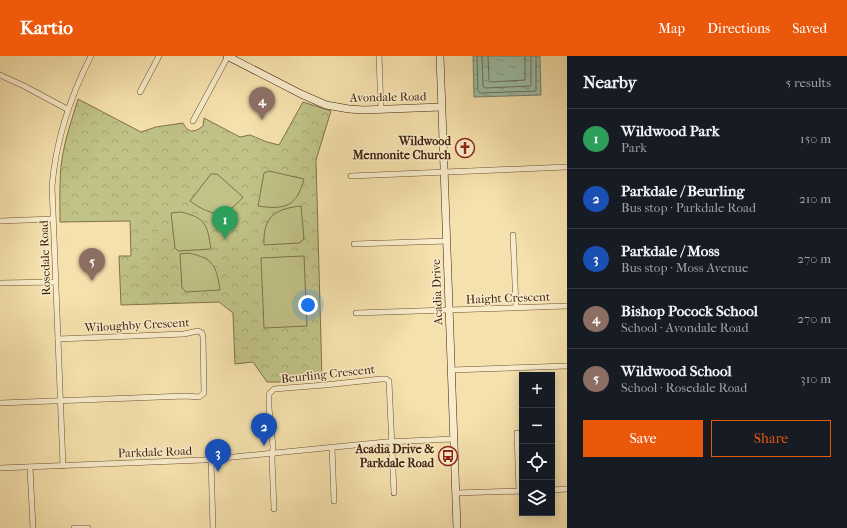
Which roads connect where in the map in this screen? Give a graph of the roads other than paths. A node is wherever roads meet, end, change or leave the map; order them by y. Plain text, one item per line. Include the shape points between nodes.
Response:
1 (91, 56) edge
2 (160, 56) edge
3 (228, 56) edge
4 (378, 56) edge
5 (440, 56) edge
6 (0, 75) edge
7 (140, 92) dead end
8 (441, 107) junction
9 (68, 109) junction
10 (381, 109) junction
11 (193, 121) dead end
12 (567, 168) edge
13 (444, 172) junction
14 (351, 176) dead end
15 (53, 220) junction
16 (0, 221) edge
17 (513, 235) dead end
18 (446, 241) junction
19 (354, 244) dead end
20 (0, 282) edge
21 (56, 282) junction
22 (567, 306) edge
23 (516, 307) junction
24 (449, 310) junction
25 (356, 313) dead end
26 (58, 339) junction
27 (567, 366) edge
28 (451, 370) junction
29 (60, 401) junction
30 (0, 403) edge
31 (517, 433) dead end
32 (453, 439) junction
33 (392, 441) junction
34 (332, 447) junction
35 (273, 453) junction
36 (210, 460) junction
37 (63, 466) junction
38 (30, 467) junction
39 (0, 468) edge
40 (520, 480) edge
41 (567, 489) edge
42 (555, 490) edge
43 (519, 491) edge
44 (394, 493) dead end
45 (456, 493) junction
46 (334, 501) dead end
47 (274, 510) dead end
48 (32, 528) edge
49 (74, 528) edge
50 (88, 528) edge
51 (213, 528) edge
52 (457, 528) edge

1 - 9 street, Rosedale Road
2 - 7 street
3 - 10 street, Avondale Road via 326,105 349,109
3 - 11 street
4 - 10 street
5 - 8 street, Acadia Drive
6 - 9 street
8 - 10 street, Avondale Road
8 - 13 street, Acadia Drive
9 - 15 street, Rosedale Road via 54,161
12 - 13 street
13 - 14 street
13 - 18 street, Acadia Drive
15 - 16 street
15 - 21 street, Rosedale Road
17 - 23 street
18 - 19 street
18 - 24 street, Acadia Drive
20 - 21 street
21 - 26 street, Rosedale Road
22 - 23 street, Haight Crescent
23 - 24 street, Haight Crescent
24 - 25 street, Haight Crescent
24 - 28 street, Acadia Drive
26 - 29 street, Rosedale Road
26 - 29 street, Wiloughby Crescent via 184,334 198,331 202,333 204,351 205,391 199,397
27 - 28 street
28 - 32 street, Acadia Drive
29 - 30 street
29 - 37 street, Rosedale Road
31 - 40 street
32 - 33 street, Parkdale Road
32 - 45 street, Acadia Drive
33 - 34 street, Parkdale Road
33 - 35 street, Beurling Crescent via 390,384 386,379 274,389 269,394
33 - 44 street
34 - 35 street, Parkdale Road
34 - 46 street
35 - 36 street, Parkdale Road
35 - 47 street
36 - 37 street, Parkdale Road
36 - 51 street
37 - 38 street, Parkdale Road
38 - 39 street, Parkdale Road
38 - 48 street
41 - 42 street
43 - 45 street
45 - 52 street, Acadia Drive
49 - 50 street

